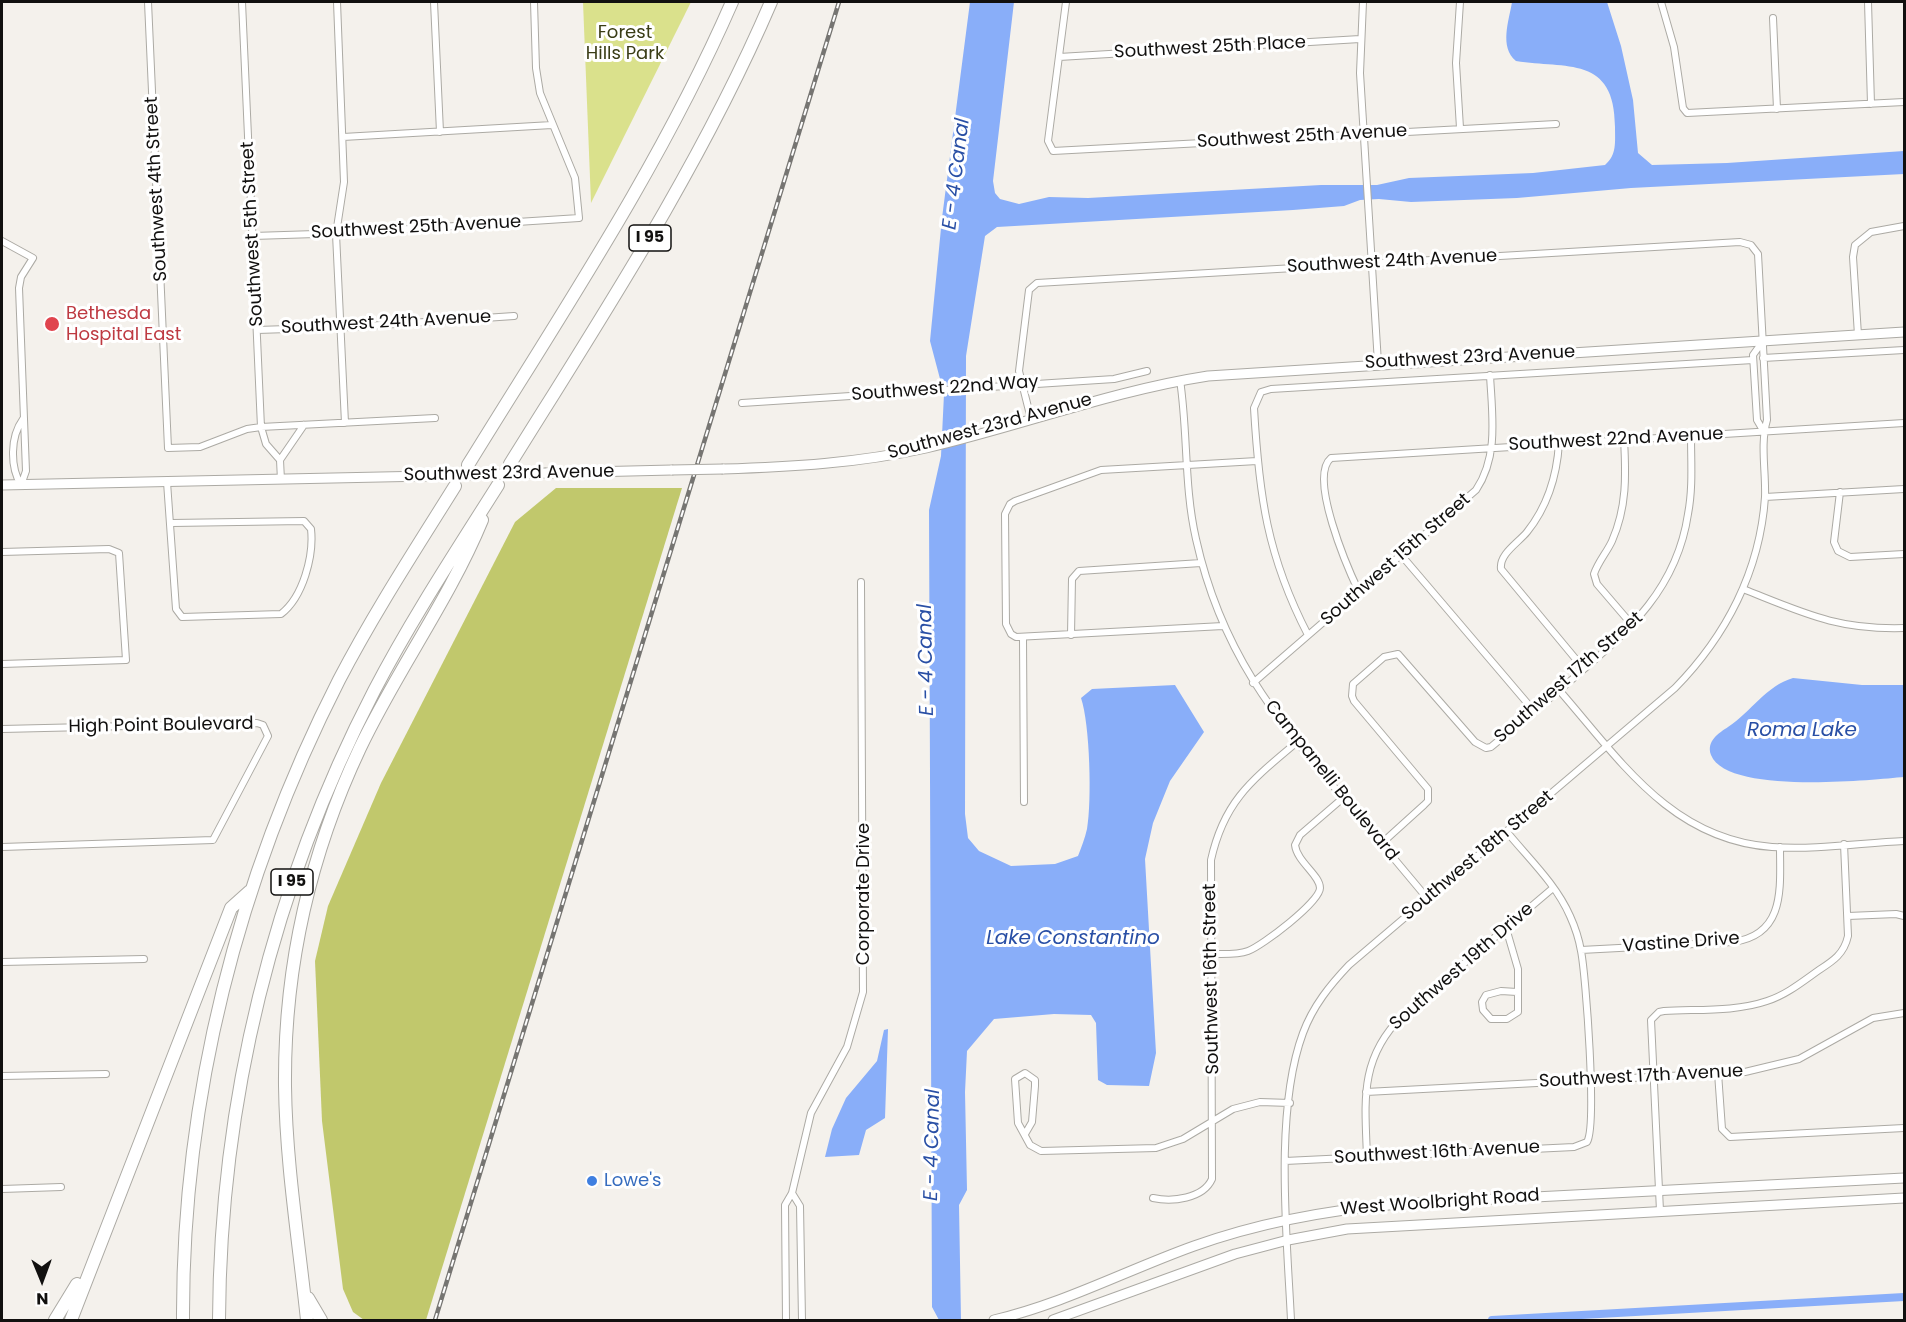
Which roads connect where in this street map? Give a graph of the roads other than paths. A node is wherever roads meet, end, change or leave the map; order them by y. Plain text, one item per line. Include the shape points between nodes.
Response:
1 (148, 2) edge
2 (242, 2) edge
3 (337, 2) edge
4 (434, 2) edge
5 (534, 2) edge
6 (732, 2) edge
7 (771, 2) edge
8 (1066, 2) edge
9 (1363, 2) edge
10 (1460, 2) edge
11 (1661, 2) edge
12 (1869, 2) edge
13 (1773, 18) dead end
14 (1360, 39) junction
15 (1059, 57) junction
16 (1905, 102) edge
17 (1871, 104) junction
18 (1777, 109) junction
19 (1556, 124) dead end
20 (552, 125) junction
21 (1460, 128) junction
22 (440, 132) junction
23 (1364, 134) junction
24 (343, 137) junction
25 (1905, 226) edge
26 (336, 234) junction
27 (253, 236) junction
28 (2, 241) edge
29 (1371, 264) junction
30 (514, 316) dead end
31 (340, 328) junction
32 (257, 330) junction
33 (1905, 332) edge
34 (1858, 335) junction
35 (1762, 341) junction
36 (1905, 350) edge
37 (1763, 358) junction
38 (1754, 360) junction
39 (1378, 363) junction
40 (1147, 371) dead end
41 (1490, 375) junction
42 (1179, 380) junction
43 (1020, 384) junction
44 (742, 403) dead end
45 (435, 418) dead end
46 (23, 419) junction
47 (1031, 419) junction
48 (345, 423) junction
49 (1905, 423) edge
50 (304, 425) junction
51 (261, 427) junction
52 (1764, 432) junction
53 (1691, 436) junction
54 (1624, 439) junction
55 (1558, 443) junction
56 (1492, 447) junction
57 (280, 460) junction
58 (1257, 461) junction
59 (510, 464) dead end
60 (468, 465) dead end
61 (1186, 465) junction
62 (280, 480) junction
63 (167, 482) junction
64 (2, 485) edge
65 (21, 485) junction
66 (455, 486) dead end
67 (1905, 489) edge
68 (1840, 492) junction
69 (1765, 497) junction
70 (171, 523) junction
71 (2, 552) edge
72 (1905, 554) edge
73 (1402, 556) junction
74 (1201, 563) junction
75 (861, 582) dead end
76 (1743, 589) junction
77 (1359, 592) junction
78 (1223, 626) junction
79 (1633, 626) junction
80 (1905, 628) edge
81 (1071, 635) junction
82 (1308, 635) junction
83 (1023, 638) junction
84 (2, 664) edge
85 (1584, 669) junction
86 (1253, 683) junction
87 (1559, 690) junction
88 (1534, 711) junction
89 (2, 729) edge
90 (1296, 743) junction
91 (1608, 746) junction
92 (1343, 798) junction
93 (1024, 802) dead end
94 (1507, 832) junction
95 (1905, 841) edge
96 (1382, 843) junction
97 (1844, 844) junction
98 (2, 847) edge
99 (1780, 847) junction
100 (1553, 888) junction
101 (251, 890) junction
102 (1428, 898) junction
103 (1848, 916) junction
104 (1905, 916) edge
105 (1506, 928) junction
106 (1581, 950) junction
107 (1212, 954) junction
108 (144, 959) dead end
109 (2, 962) edge
110 (1517, 992) junction
111 (1905, 1013) edge
112 (1718, 1073) junction
113 (106, 1074) dead end
114 (2, 1076) edge
115 (1653, 1077) junction
116 (1589, 1080) junction
117 (1365, 1092) junction
118 (1290, 1103) junction
119 (1214, 1119) junction
120 (1905, 1128) edge
121 (1025, 1134) junction
122 (1367, 1157) junction
123 (1286, 1161) junction
124 (1905, 1178) edge
125 (61, 1187) dead end
126 (2, 1189) edge
127 (1660, 1191) junction
128 (792, 1193) junction
129 (1153, 1198) dead end
130 (1905, 1198) edge
131 (1660, 1211) junction
132 (1287, 1219) junction
133 (1288, 1240) junction
134 (94, 1255) junction
135 (304, 1292) junction
136 (55, 1320) edge
137 (70, 1320) edge
138 (183, 1320) edge
139 (219, 1320) edge
140 (308, 1320) edge
141 (321, 1320) edge
142 (786, 1320) edge
143 (801, 1320) edge
144 (994, 1320) edge
145 (1053, 1320) edge
146 (1291, 1320) edge

1 - 51 street, Southwest 4th Street via 168,448 200,447
2 - 27 street, Southwest 5th Street
3 - 24 street
4 - 22 street
5 - 20 street via 537,81
6 - 60 highway, I 95 via 638,186
7 - 59 highway, I 95 via 719,113 673,198
8 - 15 street
9 - 14 street
10 - 21 street via 1456,63
11 - 18 street via 1674,48 1683,108 1692,114
12 - 17 street
13 - 18 street
14 - 15 street, Southwest 25th Place
14 - 23 street
15 - 23 street, Southwest 25th Avenue via 1049,147 1053,151
16 - 17 street
17 - 18 street
19 - 21 street, Southwest 25th Avenue
20 - 22 street
20 - 26 street, Southwest 25th Avenue via 575,178 579,218
21 - 23 street, Southwest 25th Avenue
22 - 24 street
23 - 29 street
24 - 26 street via 343,202
25 - 34 street via 1871,232 1854,249
26 - 27 street, Southwest 25th Avenue
26 - 31 street
27 - 32 street, Southwest 5th Street
28 - 46 street via 33,258 19,288
29 - 35 street, Southwest 24th Avenue via 1740,242 1751,245 1758,254
29 - 39 street
29 - 43 street, Southwest 24th Avenue via 1032,285
30 - 31 street, Southwest 24th Avenue
31 - 32 street, Southwest 24th Avenue
31 - 48 street
32 - 51 street, Southwest 5th Street
33 - 34 street, Southwest 23rd Avenue
34 - 35 street, Southwest 23rd Avenue
35 - 37 street, Southwest 18th Street
35 - 38 street, Southwest 18th Street
35 - 39 street, Southwest 23rd Avenue
36 - 37 street
37 - 52 street, Southwest 18th Street via 1767,420
38 - 41 street
38 - 52 street, Southwest 18th Street via 1757,420
39 - 42 street, Southwest 23rd Avenue
40 - 43 street, Southwest 22nd Way via 1114,379
41 - 56 street, Southwest 15th Street
41 - 58 street via 1271,389 1257,397 1254,408
42 - 47 street, Southwest 23rd Avenue via 1114,394
42 - 61 street, Campanelli Boulevard
43 - 44 street, Southwest 22nd Way
43 - 47 street
45 - 48 street
46 - 65 street via 26,471
46 - 65 street via 18,425 13,453 14,472
47 - 62 street, Southwest 23rd Avenue, bridge via 929,447 820,464
48 - 50 street
49 - 52 street, Southwest 22nd Avenue
50 - 51 street
50 - 57 street
51 - 57 street, Southwest 5th Street via 266,444
52 - 53 street, Southwest 22nd Avenue
52 - 69 street, Southwest 18th Street
53 - 54 street, Southwest 22nd Avenue
53 - 79 street, Southwest 17th Street via 1691,492 1685,530 1670,572
54 - 55 street, Southwest 22nd Avenue
54 - 79 street via 1623,505 1612,541 1594,574
55 - 56 street, Southwest 22nd Avenue
55 - 85 street via 1555,473 1544,503 1528,530 1502,558 1501,569
56 - 73 street, Southwest 15th Street via 1476,490
56 - 77 street, Southwest 22nd Avenue via 1337,456 1328,460 1324,472 1330,515
57 - 62 street
58 - 61 street
58 - 82 street via 1269,540
61 - 74 street, Campanelli Boulevard
61 - 83 street via 1101,470 1010,504 1005,514 1006,624 1011,634
62 - 63 street, Southwest 23rd Avenue
63 - 65 street, Southwest 23rd Avenue
63 - 70 street
64 - 65 street, Southwest 23rd Avenue
66 - 101 highway, I 95 via 335,689 291,782
67 - 68 street
68 - 69 street
68 - 72 street via 1833,542 1842,555
69 - 76 street, Southwest 18th Street via 1758,545
70 - 70 street via 176,609 185,618 281,614 311,562 310,526 304,521
71 - 84 street via 109,549 119,553 126,660
73 - 77 street, Southwest 15th Street
73 - 88 street
74 - 78 street, Campanelli Boulevard
74 - 81 street via 1079,571 1072,579
75 - 128 street, Corporate Drive via 863,992 847,1047 811,1113
76 - 80 street via 1835,624
76 - 91 street, Southwest 18th Street via 1721,632 1699,662
77 - 82 street, Southwest 15th Street
78 - 81 street
78 - 86 street, Campanelli Boulevard
79 - 85 street, Southwest 17th Street
81 - 83 street
82 - 86 street, Southwest 15th Street
83 - 93 street
85 - 87 street, Southwest 17th Street
86 - 90 street, Campanelli Boulevard
87 - 88 street, Southwest 17th Street
87 - 91 street
88 - 96 street, Southwest 17th Street via 1491,747 1480,746 1403,657 1384,657 1353,684 1352,696 1429,795 1424,805
89 - 98 street, High Point Boulevard via 257,723 268,736 213,840
90 - 92 street, Campanelli Boulevard
90 - 107 street, Southwest 16th Street via 1248,784 1219,831 1210,872
91 - 94 street, Southwest 18th Street
91 - 99 street via 1648,792 1676,814 1728,838
92 - 96 street, Campanelli Boulevard
92 - 107 street via 1300,835 1295,845 1298,856 1319,883 1315,900 1260,946 1243,952
94 - 100 street
94 - 102 street, Southwest 18th Street
95 - 97 street
96 - 102 street, Campanelli Boulevard
97 - 99 street
97 - 103 street
99 - 106 street, Vastine Drive via 1778,906 1769,922 1750,938
100 - 105 street, Southwest 19th Drive
100 - 106 street via 1571,918
101 - 134 highway via 231,908
101 - 138 highway, I 95 via 226,974 198,1113 186,1227
102 - 118 street, Southwest 18th Street via 1349,965 1319,1002 1297,1052
103 - 104 street
103 - 115 street via 1848,936 1841,953 1783,994 1752,1005 1659,1012 1650,1026
105 - 110 street via 1518,969
105 - 117 street, Southwest 19th Drive via 1392,1026 1371,1061
106 - 116 street
107 - 119 street, Southwest 16th Street
108 - 109 street
110 - 110 street via 1486,995 1482,1002 1484,1013 1496,1020 1516,1015 1520,1003
111 - 112 street, Southwest 17th Avenue via 1860,1023 1817,1050 1779,1065
112 - 115 street, Southwest 17th Avenue
112 - 120 street via 1722,1129 1730,1137
113 - 114 street
115 - 116 street, Southwest 17th Avenue
115 - 127 street
116 - 117 street, Southwest 17th Avenue
116 - 122 street, Southwest 16th Avenue via 1591,1131 1587,1142 1574,1147
117 - 122 street, Southwest 19th Drive
118 - 119 street via 1246,1105
118 - 123 street, Southwest 18th Street
119 - 121 street via 1183,1139 1142,1149 1041,1151 1030,1145
119 - 129 street, Southwest 16th Street via 1210,1185 1172,1202
121 - 121 street via 1032,1122 1035,1086 1031,1075 1025,1073 1015,1079 1018,1123
122 - 123 street, Southwest 16th Avenue
123 - 132 street, Southwest 18th Street
124 - 127 street, West Woolbright Road
125 - 126 street
127 - 131 street
127 - 132 street, West Woolbright Road via 1399,1204
128 - 142 street, Corporate Drive via 785,1205
128 - 143 street, Corporate Drive via 800,1206
130 - 131 street, West Woolbright Road
131 - 133 street, West Woolbright Road via 1379,1226
132 - 133 street, Southwest 18th Street
132 - 144 street, West Woolbright Road via 1194,1246 1055,1302
133 - 145 street, West Woolbright Road via 1234,1254
133 - 146 street, Southwest 18th Street
134 - 136 highway
134 - 137 highway
135 - 139 highway, I 95 via 285,1067 292,973 309,886 328,825 360,747 413,646 465,562 497,485 374,691 325,795 285,902 255,1012 235,1115 223,1219
135 - 140 highway
135 - 141 highway

